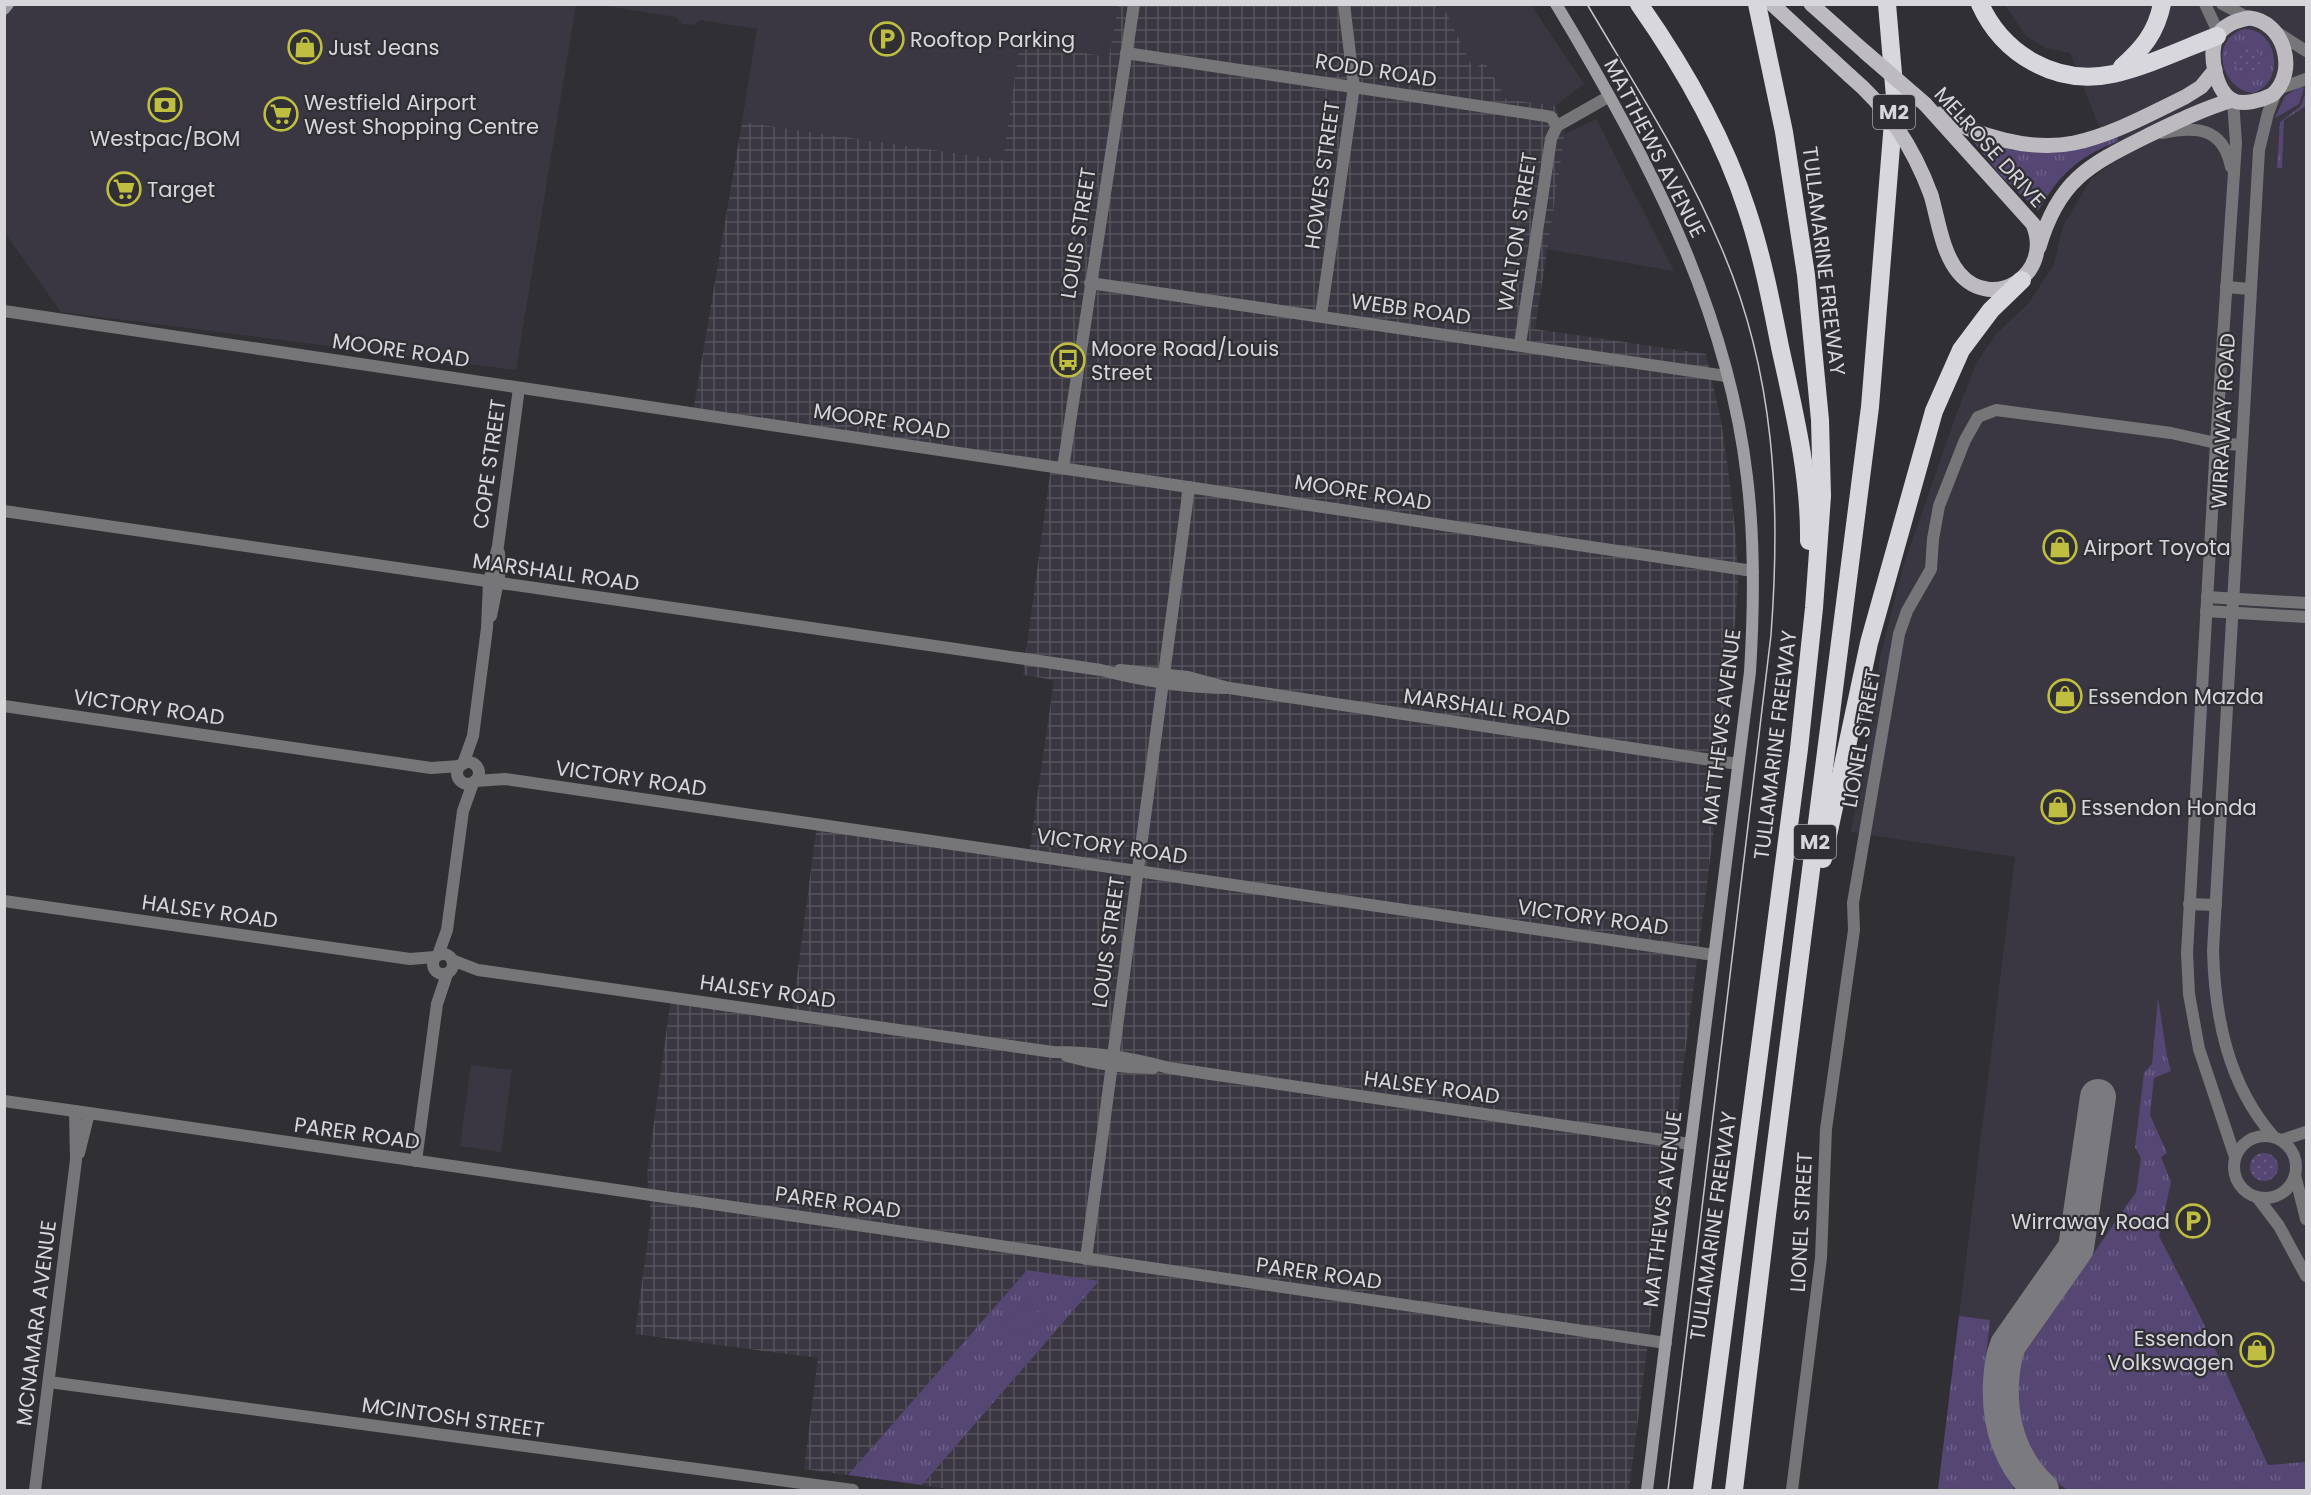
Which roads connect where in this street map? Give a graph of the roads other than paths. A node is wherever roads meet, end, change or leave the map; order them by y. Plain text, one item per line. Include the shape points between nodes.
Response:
1 (8, 4) edge
2 (1134, 4) edge
3 (1344, 4) edge
4 (1556, 4) edge
5 (1639, 4) edge
6 (1757, 4) edge
7 (1772, 4) edge
8 (1810, 4) edge
9 (1887, 4) edge
10 (1980, 4) edge
11 (2162, 4) edge
12 (2205, 4) edge
13 (2222, 4) edge
14 (4, 9) edge
15 (2249, 18) junction
16 (2275, 30) junction
17 (2218, 35) junction
18 (2307, 51) edge
19 (1126, 53) junction
20 (2215, 70) junction
21 (2114, 74) junction
22 (2307, 79) edge
23 (1354, 87) junction
24 (2277, 90) junction
25 (1608, 97) junction
26 (2232, 100) junction
27 (1924, 104) junction
28 (1557, 126) junction
29 (2150, 135) junction
30 (2233, 180) junction
31 (2035, 262) junction
32 (2022, 280) junction
33 (1090, 283) junction
34 (2226, 287) junction
35 (2250, 289) junction
36 (4, 310) edge
37 (1321, 315) junction
38 (1520, 344) junction
39 (1726, 376) junction
40 (519, 388) junction
41 (2216, 443) junction
42 (2242, 444) junction
43 (1063, 468) junction
44 (1189, 487) junction
45 (4, 511) edge
46 (1753, 571) junction
47 (494, 583) junction
48 (2207, 597) junction
49 (2233, 599) junction
50 (2307, 603) edge
51 (2206, 612) junction
52 (2232, 613) junction
53 (2307, 617) edge
54 (1163, 678) junction
55 (4, 706) edge
56 (1799, 749) junction
57 (1738, 764) junction
58 (468, 773) junction
59 (1137, 869) junction
60 (4, 901) edge
61 (2189, 904) junction
62 (2216, 905) junction
63 (1714, 955) junction
64 (442, 964) junction
65 (1112, 1060) junction
66 (1788, 1064) junction
67 (4, 1101) edge
68 (75, 1111) junction
69 (89, 1113) junction
70 (2307, 1132) edge
71 (2278, 1138) junction
72 (1690, 1144) junction
73 (2235, 1157) junction
74 (76, 1160) junction
75 (2307, 1160) edge
76 (416, 1161) junction
77 (2296, 1173) junction
78 (2257, 1197) junction
79 (2307, 1219) edge
80 (1086, 1258) junction
81 (2307, 1276) edge
82 (1666, 1343) junction
83 (49, 1382) junction
84 (34, 1491) edge
85 (853, 1491) edge
86 (1647, 1491) edge
87 (1701, 1491) edge
88 (1735, 1491) edge
89 (1792, 1491) edge

1 - 14 main road
2 - 19 street, LOUIS STREET
3 - 23 street, HOWES STREET
4 - 25 main road, MATTHEWS AVENUE
5 - 56 highway via 1700,100 1717,136 1747,208 1770,294 1802,450 1809,531
6 - 56 highway, TULLAMARINE FREEWAY / M2 via 1796,198 1820,420 1819,545
7 - 32 main road, bridge via 1869,91 1896,127 1931,195 1953,265 1964,278 1996,288
8 - 27 main road, MELROSE DRIVE, bridge
9 - 66 highway, TULLAMARINE FREEWAY / M2 via 1894,97 1872,396
10 - 21 highway via 2000,38 2028,60 2071,75
11 - 21 highway via 2148,41
12 - 17 street
13 - 15 street
15 - 16 main road via 2263,21
15 - 17 main road via 2232,23
16 - 18 street
16 - 24 main road via 2285,58
17 - 20 main road
17 - 21 highway
19 - 23 street, RODD ROAD
19 - 33 street, LOUIS STREET
20 - 26 main road
20 - 27 main road via 2201,87 2185,97 2073,144 2043,145 2002,139 1947,118
22 - 24 street
23 - 28 street, RODD ROAD via 1546,116
23 - 37 street, HOWES STREET
24 - 26 main road via 2258,100
24 - 35 street, WIRRAWAY ROAD via 2259,150
25 - 28 street
25 - 39 main road, MATTHEWS AVENUE via 1666,202 1702,289
26 - 29 main road via 2189,115
26 - 30 street, WIRRAWAY ROAD via 2237,135
27 - 31 main road, MELROSE DRIVE via 2029,218 2036,237
28 - 38 street, WALTON STREET via 1551,140
29 - 30 street, WIRRAWAY ROAD via 2188,130 2210,133 2224,146
29 - 31 main road via 2103,158 2076,178 2051,215
30 - 34 street, WIRRAWAY ROAD
31 - 32 main road
32 - 66 highway via 1991,310 1961,350 1942,388 1927,434 1869,643 1812,915
33 - 37 street, WEBB ROAD
33 - 43 street, LOUIS STREET
34 - 35 street
34 - 41 street, WIRRAWAY ROAD
35 - 42 street, WIRRAWAY ROAD
36 - 40 street, MOORE ROAD
37 - 38 street, WEBB ROAD
38 - 39 street, WEBB ROAD
39 - 46 main road, MATTHEWS AVENUE via 1747,474
40 - 43 street, MOORE ROAD
40 - 47 street, COPE STREET
41 - 42 street, LIONEL STREET
41 - 48 street, WIRRAWAY ROAD
41 - 89 street, LIONEL STREET via 2178,434 1989,411 1978,417 1965,440 1944,491 1934,530 1932,567 1899,634 1853,903 1854,930 1826,1129 1821,1258
42 - 49 street, WIRRAWAY ROAD
43 - 44 street, MOORE ROAD
44 - 46 street, MOORE ROAD
44 - 54 street, LOUIS STREET
45 - 47 street, MARSHALL ROAD
46 - 57 main road, MATTHEWS AVENUE via 1750,672
47 - 54 street, MARSHALL ROAD
47 - 58 street, COPE STREET
48 - 49 street
48 - 51 street, WIRRAWAY ROAD
49 - 50 street
49 - 52 street, WIRRAWAY ROAD
51 - 52 street
51 - 61 street, WIRRAWAY ROAD
52 - 53 street
52 - 62 street, WIRRAWAY ROAD
54 - 57 street, MARSHALL ROAD via 1188,688 1229,688
54 - 59 street, LOUIS STREET
55 - 58 street, VICTORY ROAD
56 - 87 highway, TULLAMARINE FREEWAY / M2
57 - 63 main road, MATTHEWS AVENUE
58 - 59 street, VICTORY ROAD
58 - 64 street, COPE STREET
59 - 63 street, VICTORY ROAD
59 - 65 street, LOUIS STREET
60 - 64 street, HALSEY ROAD
61 - 62 street
61 - 73 street, WIRRAWAY ROAD via 2188,977 2194,1026
62 - 71 street, WIRRAWAY ROAD via 2214,974 2223,1033 2241,1091
63 - 72 main road, MATTHEWS AVENUE
64 - 65 street, HALSEY ROAD
64 - 76 street, COPE STREET
65 - 72 street, HALSEY ROAD
65 - 80 street, LOUIS STREET
66 - 88 highway, TULLAMARINE FREEWAY / M2
67 - 68 street, PARER ROAD
68 - 69 street, PARER ROAD
68 - 74 street, MCNAMARA AVENUE
69 - 74 street, MCNAMARA AVENUE
69 - 76 street, PARER ROAD
70 - 71 street
71 - 73 street via 2263,1135 2248,1140
71 - 77 street via 2294,1154
72 - 82 main road, MATTHEWS AVENUE
73 - 78 street via 2234,1172 2239,1184
74 - 83 street, MCNAMARA AVENUE
75 - 77 street
76 - 80 street, PARER ROAD
77 - 78 street via 2281,1194
77 - 79 street
78 - 81 street via 2279,1226
80 - 82 street, PARER ROAD
82 - 86 main road, MATTHEWS AVENUE
83 - 84 street, MCNAMARA AVENUE
83 - 85 street, MCINTOSH STREET

